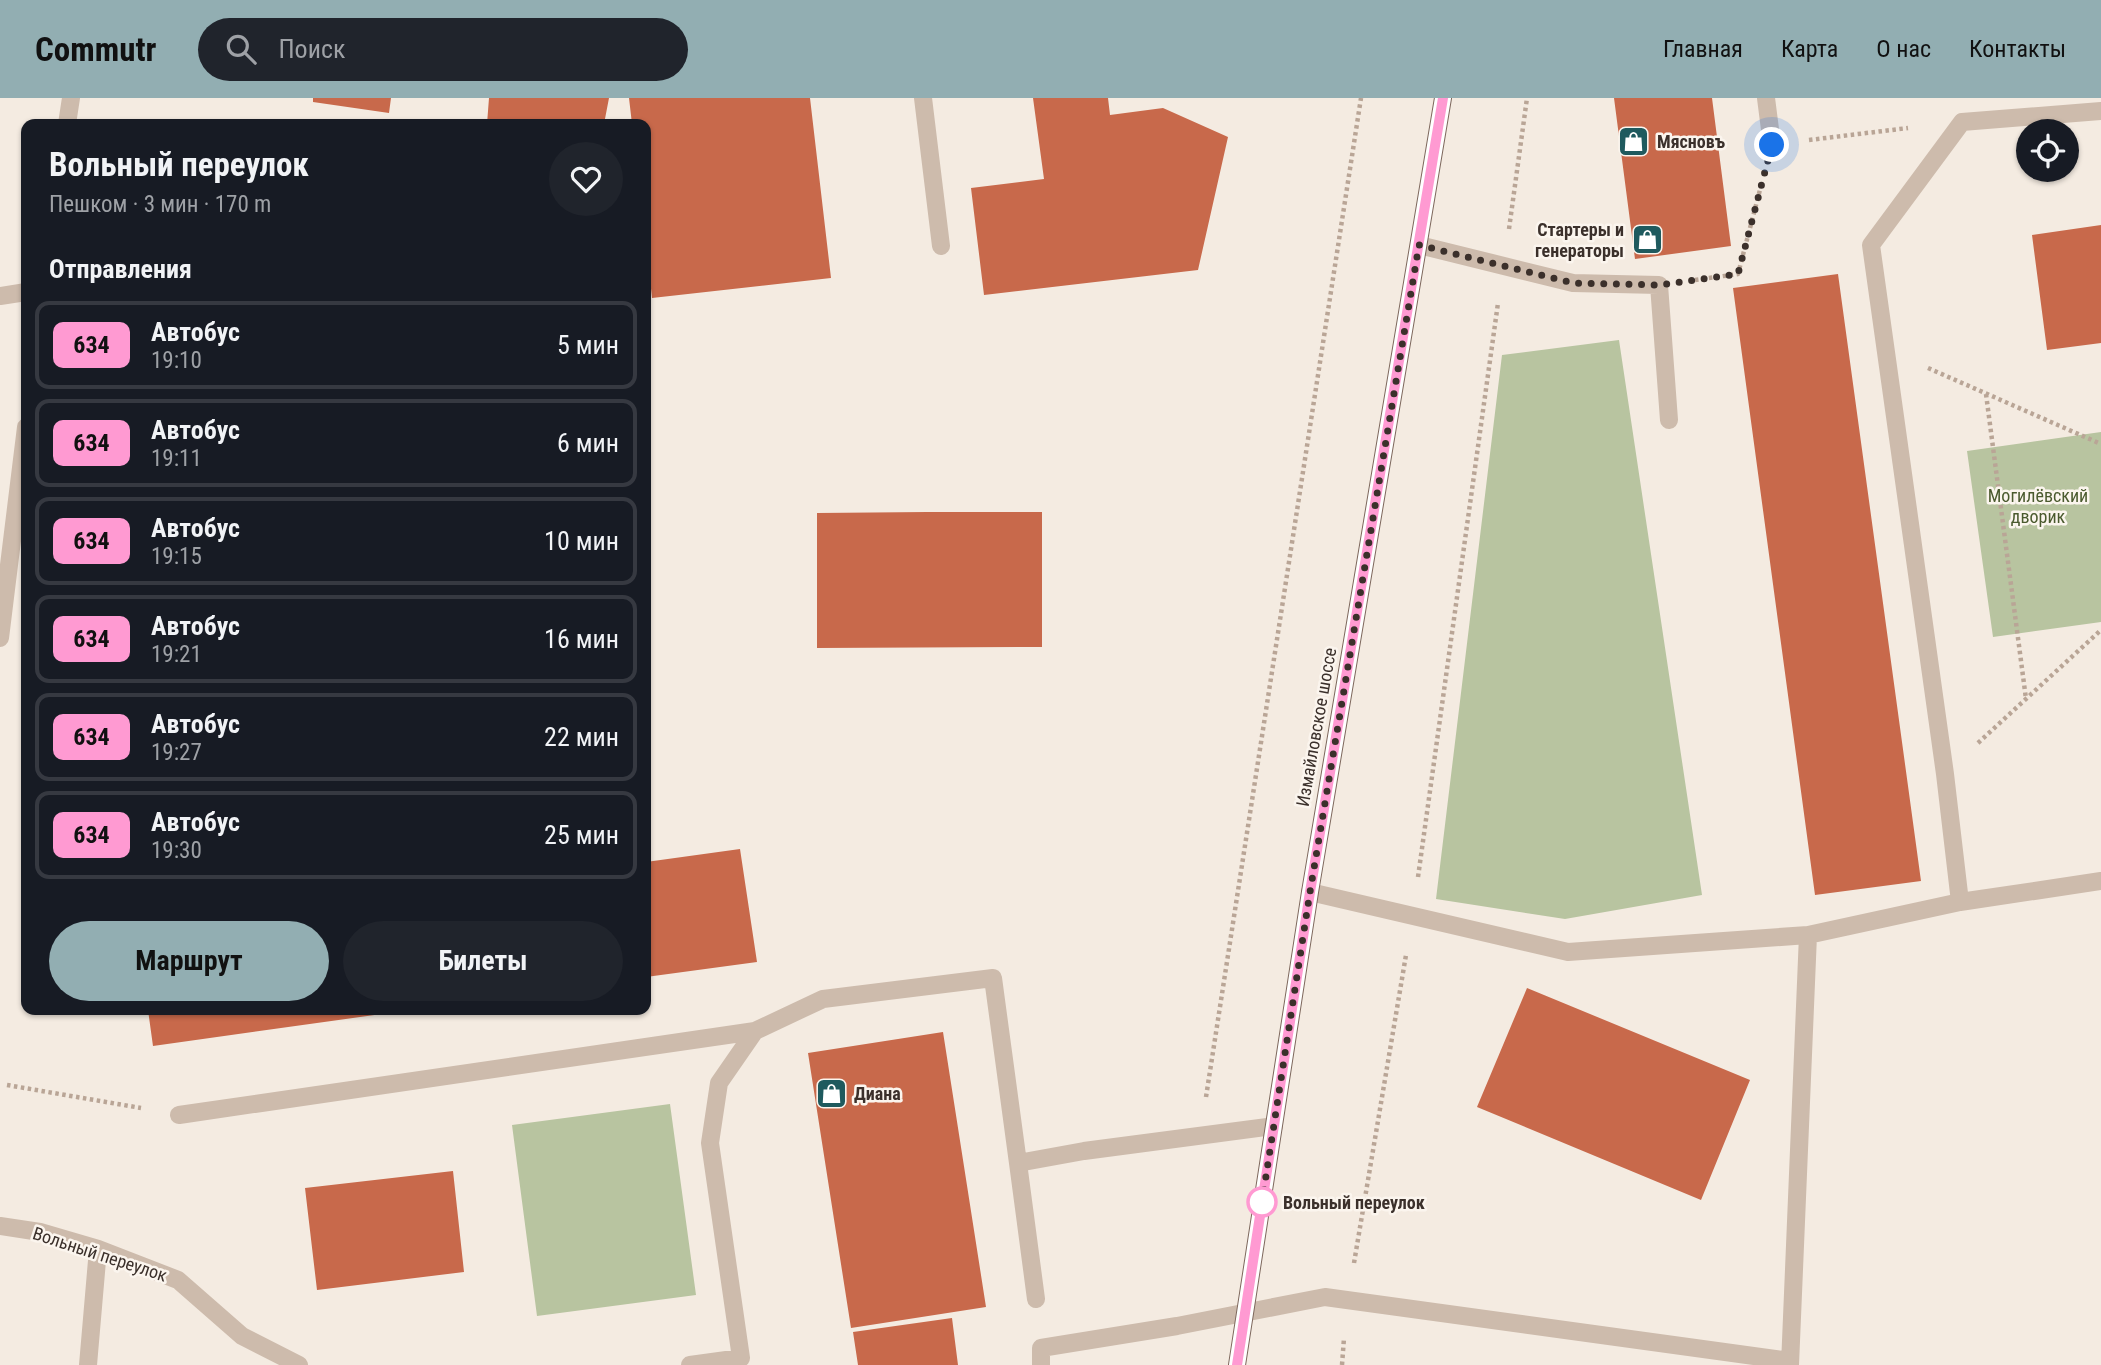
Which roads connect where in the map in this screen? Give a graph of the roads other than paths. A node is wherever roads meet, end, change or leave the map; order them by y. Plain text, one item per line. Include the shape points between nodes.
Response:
1 (71, 98) edge
2 (923, 98) edge
3 (1443, 98) edge
4 (1766, 98) edge
5 (2101, 110) edge
6 (68, 119) edge
7 (1772, 145) road end
8 (1419, 245) junction
9 (941, 246) dead end
10 (21, 293) edge
11 (0, 296) edge
12 (1669, 419) dead end
13 (21, 468) edge
14 (0, 638) edge
15 (2101, 881) edge
16 (1310, 892) junction
17 (1960, 902) junction
18 (1808, 935) junction
19 (755, 1031) junction
20 (180, 1115) road end
21 (1274, 1126) junction
22 (1018, 1163) junction
23 (0, 1226) edge
24 (98, 1249) junction
25 (1036, 1299) dead end
26 (1245, 1313) junction
27 (1790, 1363) edge
28 (88, 1365) edge
29 (299, 1365) edge
30 (690, 1365) edge
31 (1041, 1365) edge
32 (1237, 1365) edge

1 - 6 street
2 - 9 street
3 - 8 main road, Измайловское шоссе
4 - 7 street
5 - 17 street via 1962,122 1871,245
8 - 12 street via 1573,283 1659,285
8 - 16 main road, Измайловское шоссе
10 - 11 street
13 - 14 street
15 - 17 street
16 - 18 street via 1568,952
16 - 21 main road, Измайловское шоссе
17 - 18 street
18 - 27 street
19 - 20 street
19 - 22 street via 823,999 993,978
19 - 30 street via 719,1083 710,1143 741,1358
21 - 22 street
21 - 26 main road, Измайловское шоссе
22 - 25 street
23 - 24 street, Вольный переулок via 40,1231
24 - 28 street
24 - 29 street, Вольный переулок via 178,1280 242,1336
26 - 27 street via 1325,1297
26 - 31 street via 1041,1348
26 - 32 main road, Измайловское шоссе

